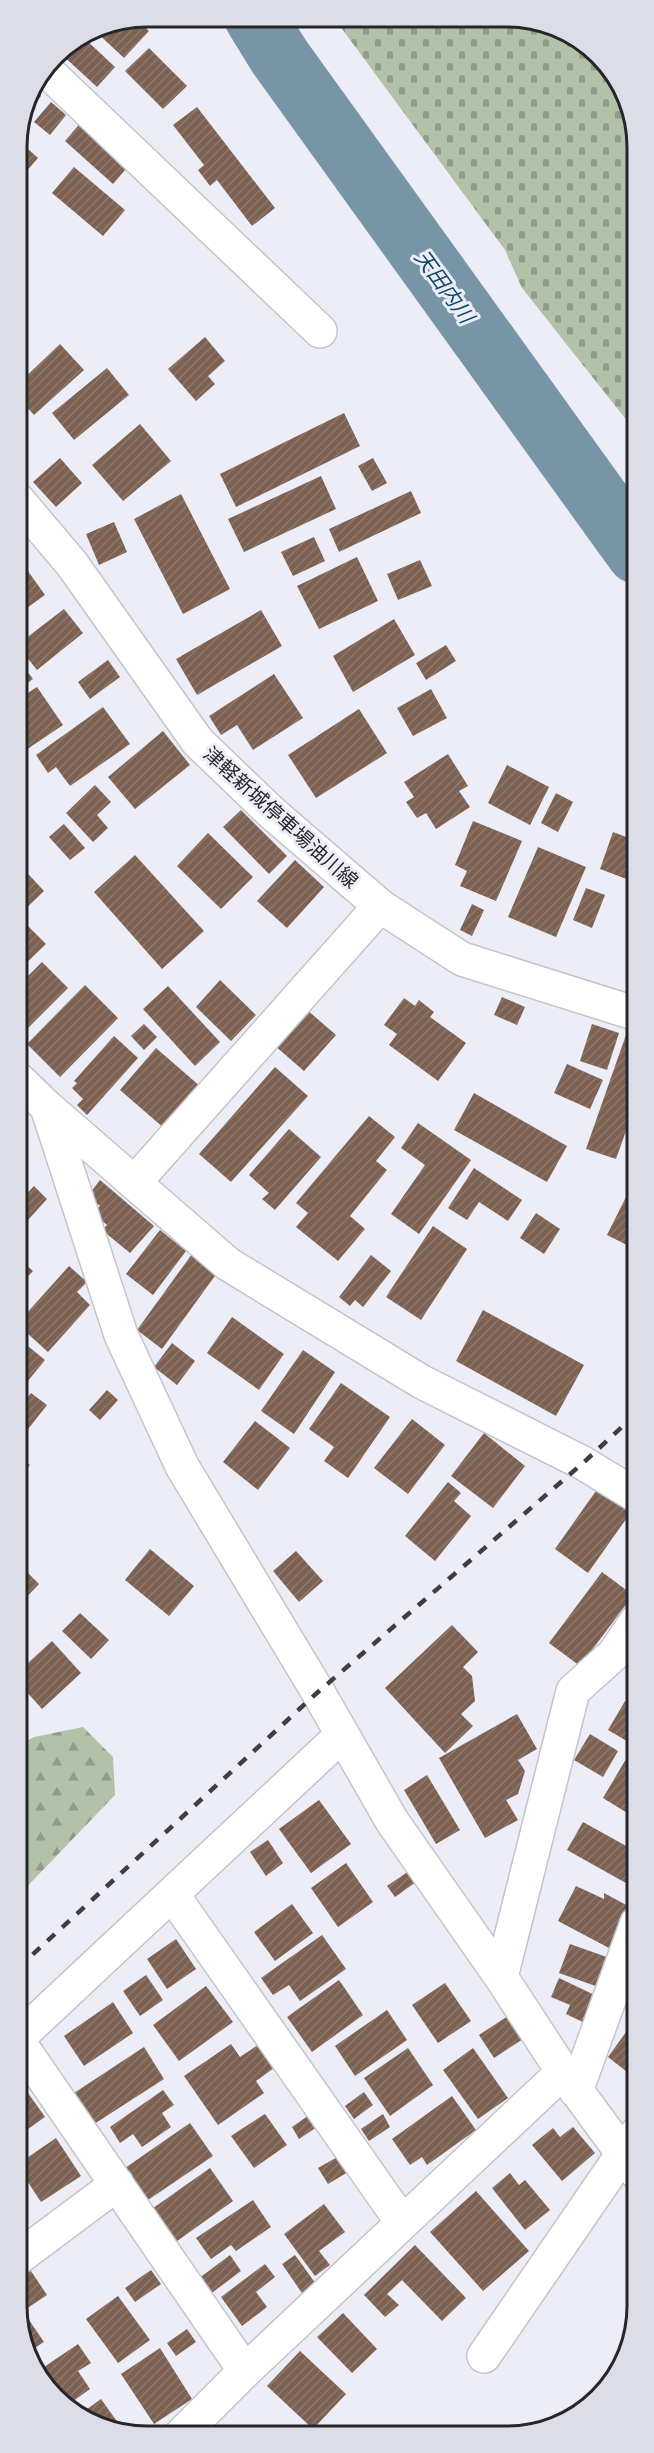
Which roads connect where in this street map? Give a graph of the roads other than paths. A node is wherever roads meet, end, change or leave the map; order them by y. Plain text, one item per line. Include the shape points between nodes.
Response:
1 (51, 75) edge
2 (320, 331) dead end
3 (27, 511) edge
4 (380, 906) junction
5 (627, 1011) edge
6 (27, 1088) edge
7 (47, 1107) junction
8 (134, 1183) junction
9 (627, 1490) edge
10 (627, 1635) edge
11 (342, 1735) junction
12 (172, 1894) junction
13 (627, 1946) edge
14 (501, 1977) junction
15 (27, 2031) edge
16 (27, 2053) edge
17 (569, 2081) junction
18 (627, 2147) edge
19 (627, 2160) edge
20 (117, 2184) junction
21 (402, 2222) junction
22 (27, 2251) edge
23 (484, 2356) dead end
24 (245, 2371) junction
25 (190, 2426) edge

1 - 2 street
3 - 4 street, 津軽新城停車場油川線 via 72,564 198,742 271,812
4 - 5 street, 津軽新城停車場油川線 via 462,959
4 - 8 street
6 - 7 street
7 - 8 street
7 - 11 street via 121,1335 182,1466
8 - 9 street via 228,1264 422,1382
10 - 14 street via 614,1654 573,1691
11 - 12 street
11 - 14 street via 392,1821
12 - 15 street
12 - 21 street
13 - 17 street
14 - 17 street
16 - 20 street
17 - 18 street
17 - 21 street
19 - 23 street
20 - 22 street
20 - 24 street
21 - 24 street
24 - 25 street

